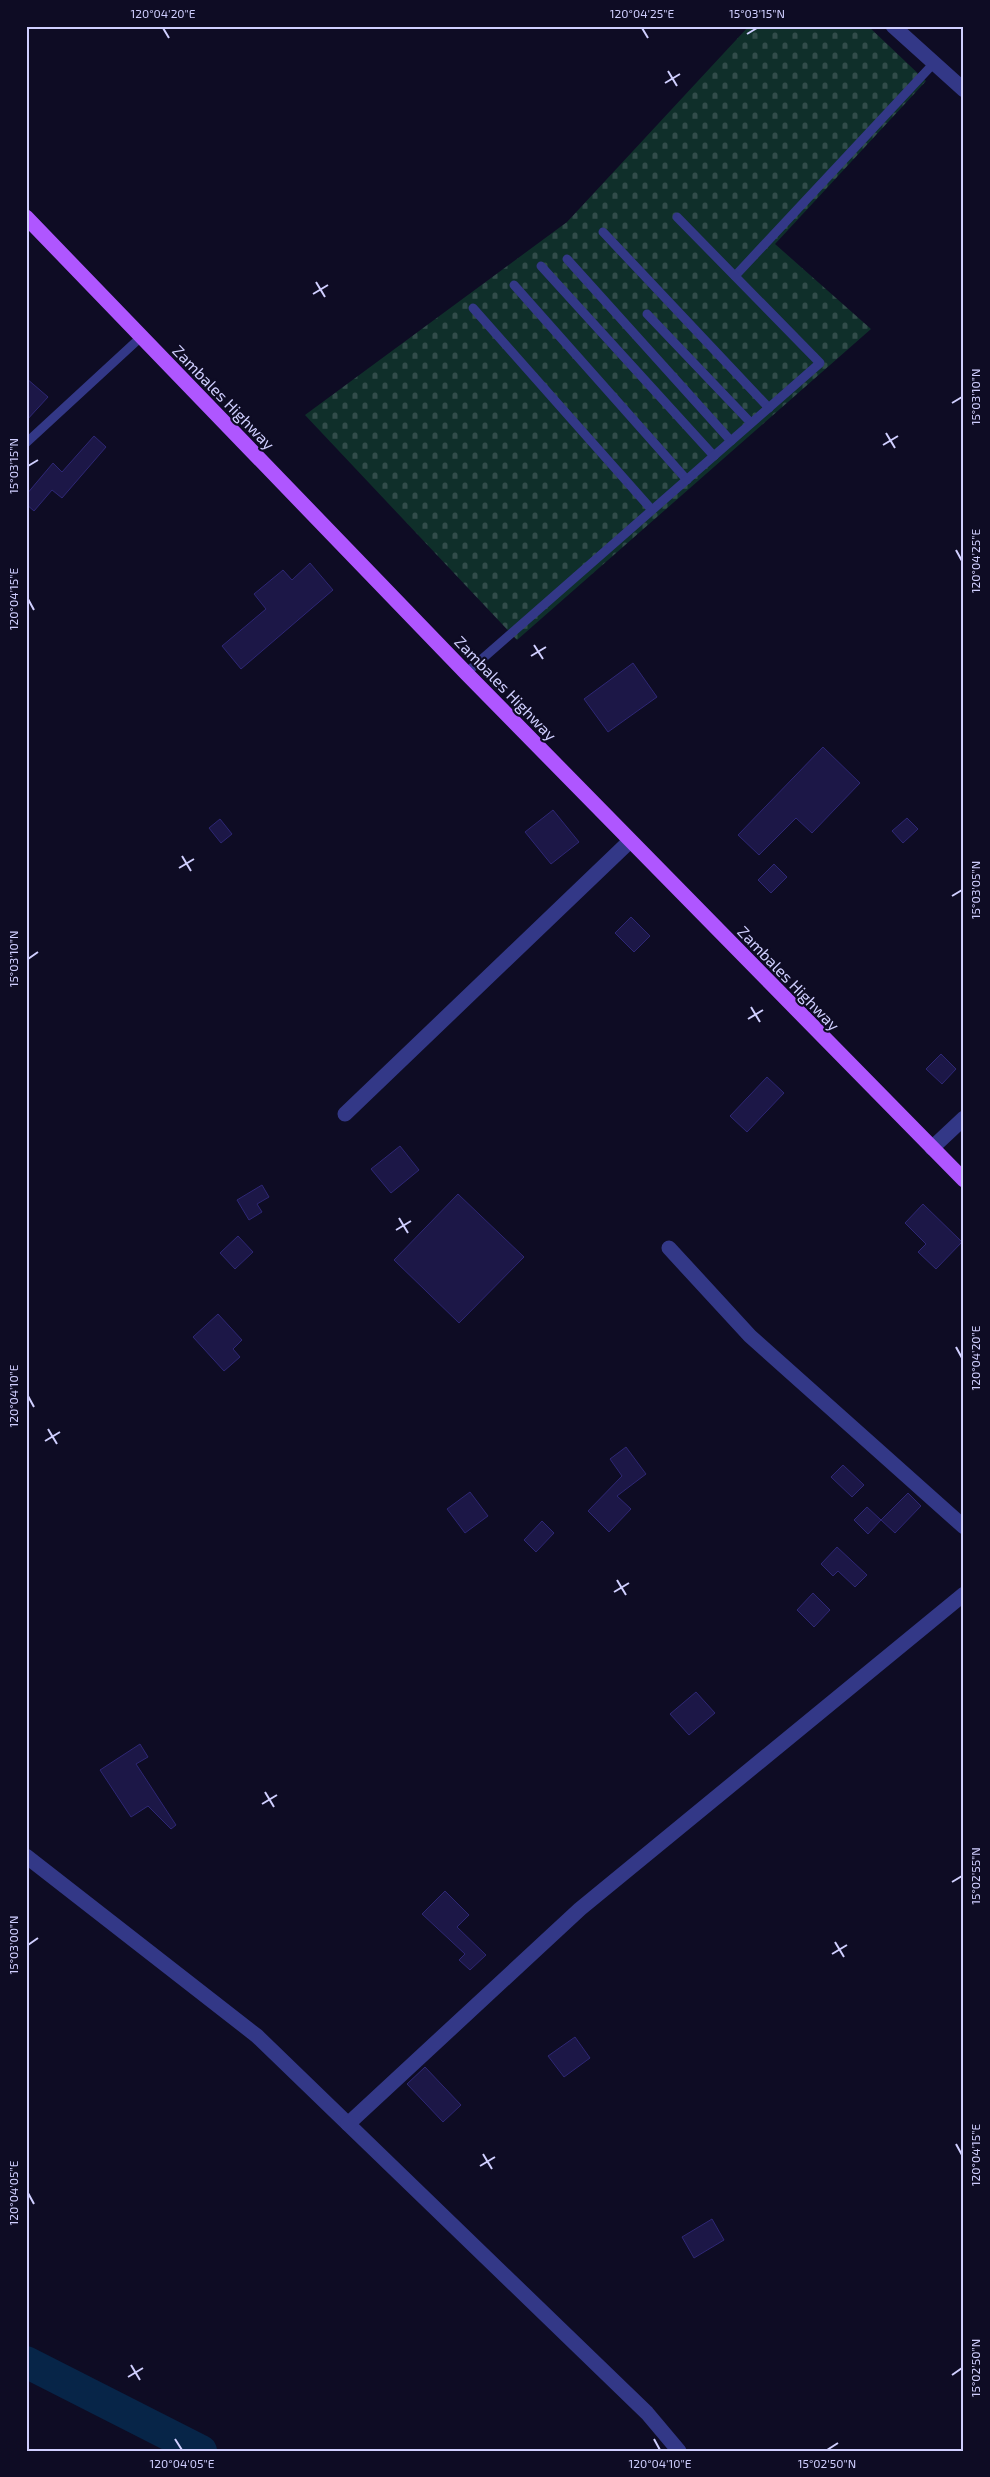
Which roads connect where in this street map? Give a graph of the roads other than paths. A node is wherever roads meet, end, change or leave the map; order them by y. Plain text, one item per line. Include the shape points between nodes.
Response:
1 (892, 26) edge
2 (934, 63) junction
3 (964, 90) edge
4 (26, 217) edge
5 (677, 217) dead end
6 (603, 232) dead end
7 (567, 259) dead end
8 (541, 266) dead end
9 (735, 276) junction
10 (514, 285) dead end
11 (473, 308) dead end
12 (646, 314) dead end
13 (142, 337) junction
14 (769, 408) junction
15 (751, 423) junction
16 (731, 441) junction
17 (26, 443) edge
18 (714, 456) junction
19 (687, 480) junction
20 (652, 510) junction
21 (466, 673) junction
22 (630, 841) junction
23 (345, 1114) dead end
24 (964, 1118) edge
25 (932, 1148) junction
26 (964, 1180) edge
27 (670, 1248) dead end
28 (964, 1528) edge
29 (964, 1594) edge
30 (26, 1856) edge
31 (348, 2124) junction
32 (679, 2451) edge

1 - 2 street
2 - 3 street
2 - 9 lane
4 - 13 main road, Zambales Highway
5 - 9 lane
6 - 14 lane
7 - 16 lane
8 - 18 lane
9 - 14 lane via 820,363
10 - 19 lane
11 - 20 lane
12 - 15 lane
13 - 17 lane
13 - 21 main road, Zambales Highway
14 - 15 lane
15 - 16 lane
16 - 18 lane
18 - 19 lane
19 - 20 lane
20 - 21 lane
21 - 22 main road, Zambales Highway
22 - 23 street
22 - 25 main road, Zambales Highway
24 - 25 street
25 - 26 main road, Zambales Highway
27 - 28 street via 750,1336
29 - 31 street via 580,1909
30 - 31 street via 257,2036
31 - 32 street via 647,2413

